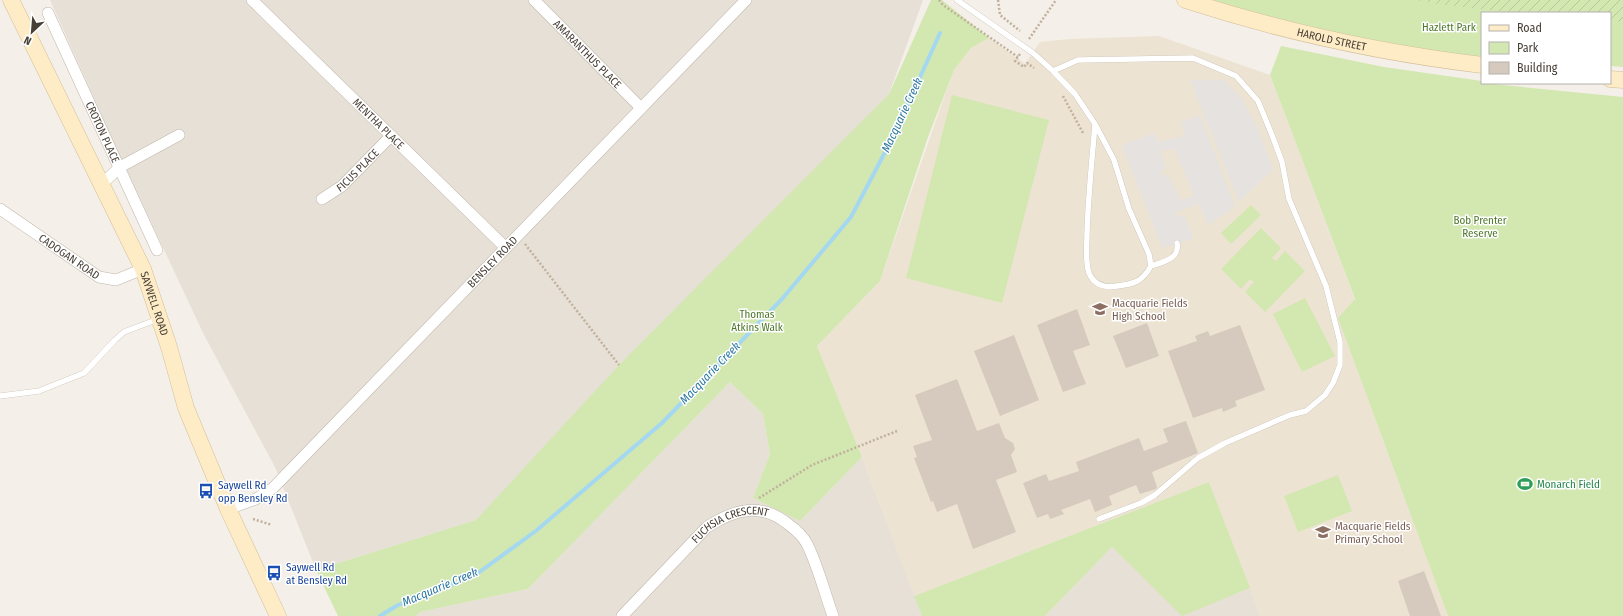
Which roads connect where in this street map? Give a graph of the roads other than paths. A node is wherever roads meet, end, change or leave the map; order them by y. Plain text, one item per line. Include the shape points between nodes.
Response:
1 (11, 0) edge
2 (252, 0) edge
3 (534, 0) edge
4 (746, 0) edge
5 (957, 0) edge
6 (1185, 0) edge
7 (48, 13) dead end
8 (1481, 66) edge
9 (1053, 71) junction
10 (1611, 79) edge
11 (1623, 80) edge
12 (641, 108) junction
13 (1095, 124) junction
14 (179, 135) dead end
15 (391, 136) junction
16 (120, 167) junction
17 (103, 183) junction
18 (322, 199) dead end
19 (0, 209) edge
20 (1178, 243) dead end
21 (506, 248) junction
22 (157, 250) dead end
23 (1151, 266) junction
24 (143, 269) junction
25 (160, 319) junction
26 (0, 396) edge
27 (228, 508) junction
28 (1099, 519) dead end
29 (630, 608) junction
30 (278, 616) edge
31 (622, 616) edge
32 (638, 616) edge
33 (833, 616) edge

1 - 17 street, SAYWELL ROAD
2 - 15 street, MENTHA PLACE
3 - 12 street, AMARANTHUS PLACE
4 - 12 street, BENSLEY ROAD
5 - 9 lane via 1033,53
6 - 8 street, HAROLD STREET via 1329,39
7 - 16 street, CROTON PLACE
9 - 13 lane via 1075,94
9 - 28 lane via 1078,60 1193,58 1236,76 1258,101 1282,162 1289,199 1326,286 1340,342 1340,365 1333,383 1325,395 1306,411 1290,415 1198,458 1155,495
10 - 11 street
12 - 21 street, BENSLEY ROAD
13 - 23 lane via 1114,160 1129,209 1149,254
13 - 23 lane via 1088,210 1089,273 1095,282 1104,287 1111,287 1134,283 1146,274
14 - 16 street
15 - 18 street, FICUS PLACE via 342,186
15 - 21 street, MENTHA PLACE
16 - 17 street
16 - 22 street, CROTON PLACE
17 - 24 street, SAYWELL ROAD
19 - 24 street, CADOGAN ROAD via 99,277 116,280
20 - 23 lane via 1176,252 1170,260
21 - 27 street, BENSLEY ROAD via 273,488 256,499
24 - 25 street, SAYWELL ROAD
25 - 26 lane via 124,332 84,373 39,391
25 - 27 street, SAYWELL ROAD via 186,408
27 - 30 street, SAYWELL ROAD
29 - 31 street, FUCHSIA CRESCENT
29 - 32 street
29 - 33 street, FUCHSIA CRESCENT via 707,527 723,517 743,511 763,510 781,518 807,543

